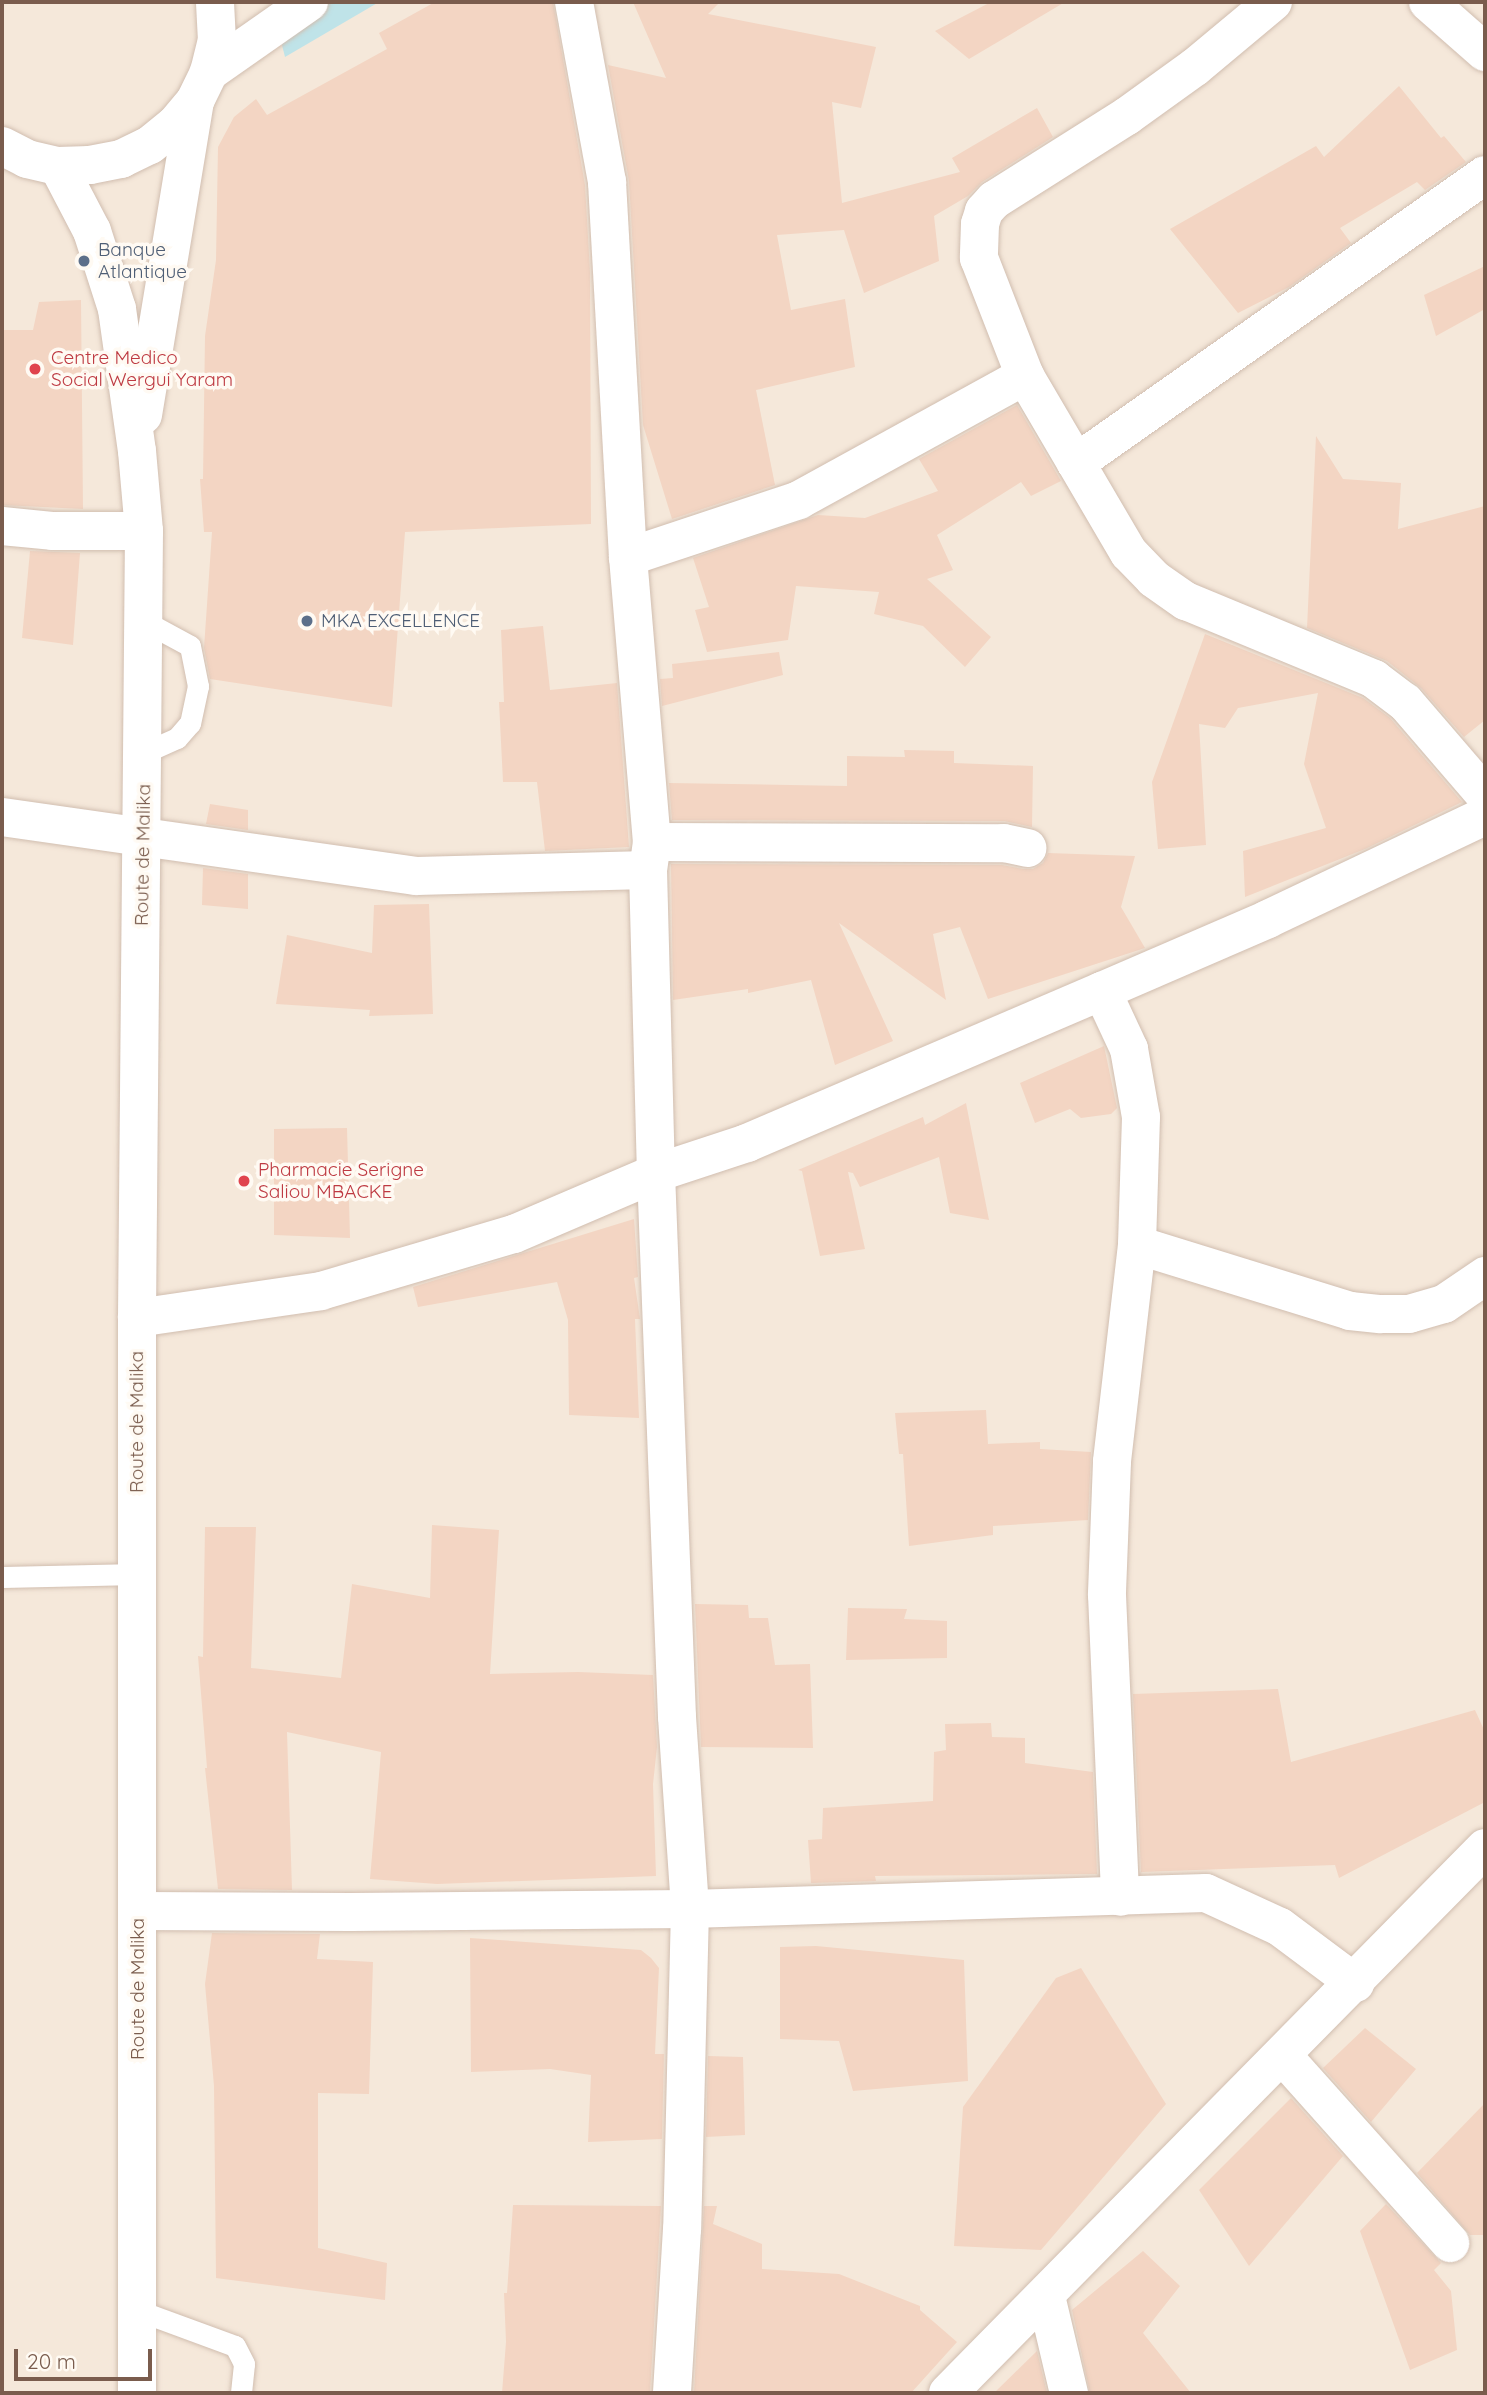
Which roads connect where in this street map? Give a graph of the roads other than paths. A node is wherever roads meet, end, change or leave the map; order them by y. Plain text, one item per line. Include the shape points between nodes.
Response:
1 (215, 2) edge
2 (309, 2) edge
3 (574, 2) edge
4 (1273, 2) edge
5 (1428, 2) edge
6 (1485, 52) edge
7 (202, 86) junction
8 (22, 159) edge
9 (1485, 175) edge
10 (1025, 376) junction
11 (137, 452) junction
12 (1076, 463) junction
13 (2, 526) edge
14 (144, 531) junction
15 (628, 557) junction
16 (144, 621) junction
17 (144, 753) junction
18 (1485, 795) edge
19 (1485, 816) edge
20 (2, 817) edge
21 (143, 838) junction
22 (1027, 848) dead end
23 (650, 856) junction
24 (1102, 991) junction
25 (656, 1173) junction
26 (1137, 1245) junction
27 (1485, 1276) edge
28 (137, 1318) junction
29 (138, 1574) junction
30 (2, 1577) edge
31 (1485, 1848) edge
32 (1120, 1897) junction
33 (690, 1909) junction
34 (139, 1910) junction
35 (1355, 1983) junction
36 (1283, 2056) junction
37 (1450, 2243) dead end
38 (1046, 2296) junction
39 (137, 2310) junction
40 (137, 2393) edge
41 (241, 2393) edge
42 (672, 2393) edge
43 (948, 2393) edge
44 (1069, 2393) edge

1 - 7 street, Route de Malika via 217,41
2 - 7 street
3 - 15 street via 607,182
4 - 10 street via 1150,100 993,200 984,211 979,258
5 - 6 street
7 - 8 street via 175,125 150,145 121,159 103,163
7 - 11 street, Route de Malika
8 - 11 street, Route de Malika via 92,231 117,309
9 - 12 street
10 - 12 street
10 - 15 street via 799,500
11 - 14 street, Route de Malika
12 - 18 street via 1129,553 1154,579 1186,601 1374,679 1405,702
13 - 14 street
14 - 16 street, Route de Malika
15 - 23 street
16 - 17 street, Route de Malika
16 - 17 lane via 190,646 198,685 190,723 177,738
17 - 21 street, Route de Malika
19 - 24 street via 1268,919
20 - 21 street
21 - 23 street via 416,876
21 - 28 street, Route de Malika
22 - 23 street via 991,843
23 - 25 street
24 - 25 street via 747,1143
24 - 26 street via 1129,1049 1140,1117
25 - 28 street via 569,1213 428,1262 321,1291
25 - 33 street via 677,1717
26 - 27 street via 1350,1311 1381,1314 1409,1314 1444,1304
26 - 32 street via 1112,1462 1107,1595
28 - 29 street, Route de Malika
29 - 30 lane
29 - 34 street, Route de Malika
31 - 35 street
32 - 33 street
32 - 35 street via 1206,1893 1280,1927
33 - 34 street
33 - 42 street via 682,2229
34 - 39 street, Route de Malika
35 - 36 street
36 - 37 street
36 - 38 street
38 - 43 street
38 - 44 street
39 - 40 street, Route de Malika
39 - 41 lane via 235,2346 244,2364

